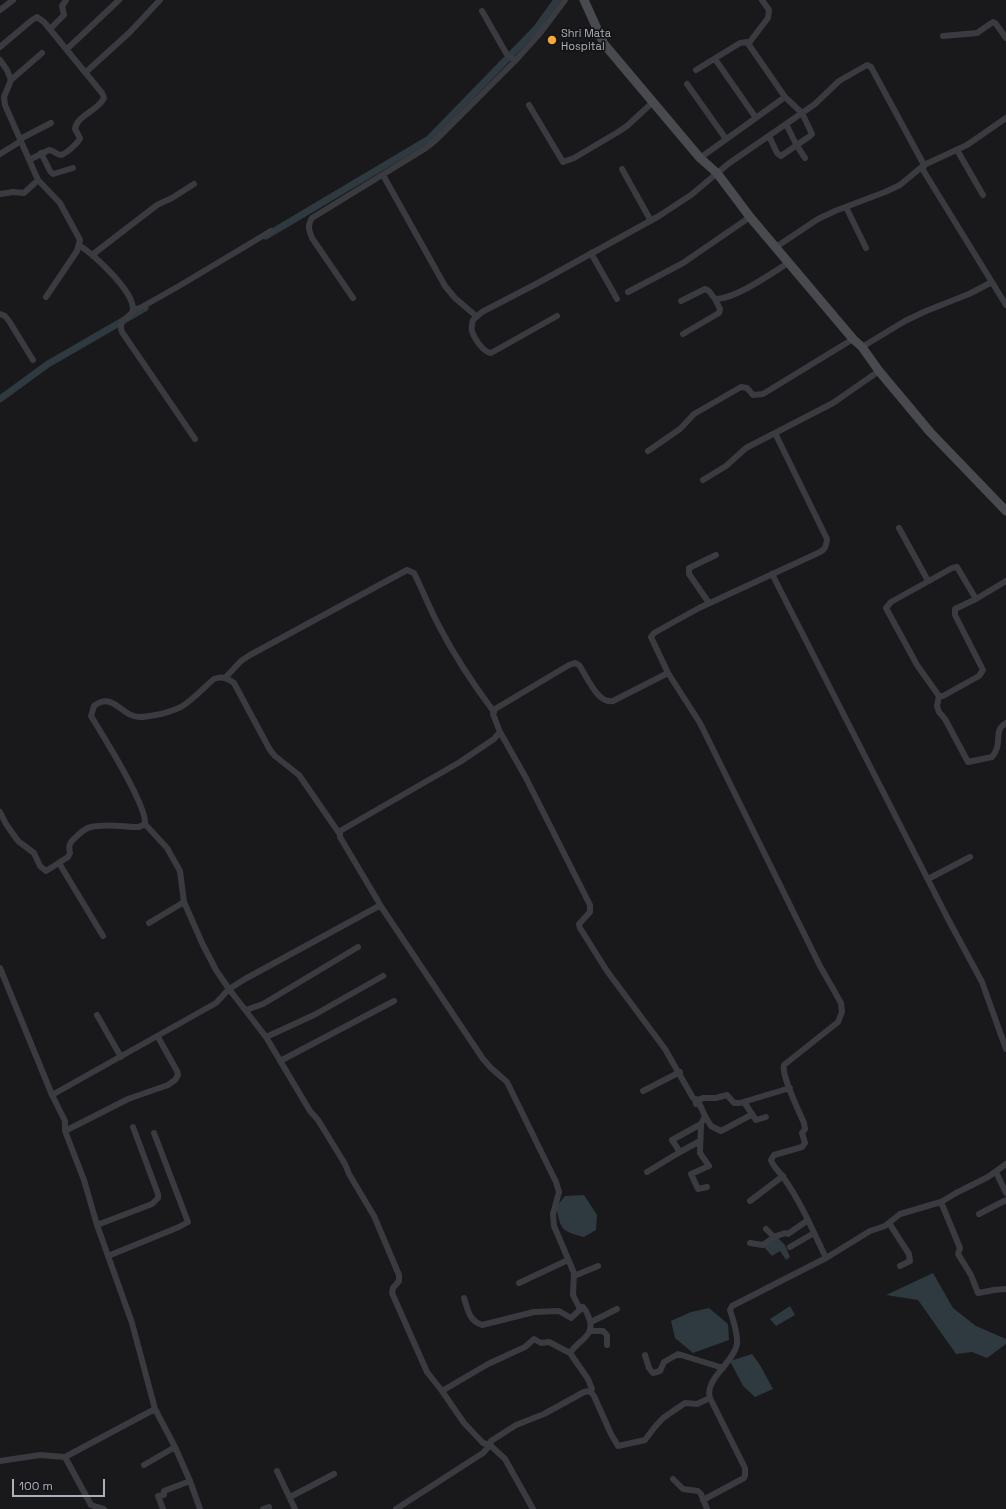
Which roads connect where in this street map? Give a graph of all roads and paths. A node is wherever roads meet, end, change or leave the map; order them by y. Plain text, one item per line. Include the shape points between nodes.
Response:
1 (13, 0) edge
2 (66, 0) edge
3 (119, 0) edge
4 (160, 0) edge
5 (565, 0) edge
6 (584, 0) edge
7 (762, 0) edge
8 (0, 10) edge
9 (482, 11) dead end
10 (50, 29) junction
11 (1004, 30) edge
12 (943, 36) dead end
13 (1006, 38) edge
14 (749, 43) junction
15 (0, 47) edge
16 (67, 49) junction
17 (42, 53) dead end
18 (513, 59) junction
19 (715, 59) junction
20 (0, 60) edge
21 (696, 70) dead end
22 (86, 72) junction
23 (11, 80) junction
24 (687, 84) dead end
25 (785, 97) junction
26 (2, 102) edge
27 (653, 102) junction
28 (529, 105) dead end
29 (802, 113) junction
30 (756, 118) junction
31 (1006, 118) edge
32 (51, 123) dead end
33 (786, 124) junction
34 (769, 136) junction
35 (726, 139) junction
36 (21, 140) junction
37 (797, 146) junction
38 (957, 150) junction
39 (42, 153) junction
40 (0, 154) edge
41 (700, 158) junction
42 (805, 158) dead end
43 (29, 160) junction
44 (924, 165) junction
45 (73, 168) dead end
46 (622, 170) dead end
47 (717, 173) junction
48 (382, 175) junction
49 (38, 180) junction
50 (194, 184) dead end
51 (0, 194) edge
52 (983, 195) dead end
53 (846, 207) junction
54 (750, 217) junction
55 (651, 221) junction
56 (271, 231) dead end
57 (80, 245) junction
58 (776, 247) junction
59 (866, 248) dead end
60 (591, 253) junction
61 (92, 255) junction
62 (788, 263) junction
63 (992, 282) junction
64 (628, 292) dead end
65 (46, 296) dead end
66 (353, 298) dead end
67 (617, 299) dead end
68 (715, 299) junction
69 (681, 301) dead end
70 (1006, 305) edge
71 (132, 310) junction
72 (0, 314) edge
73 (476, 316) junction
74 (557, 316) dead end
75 (683, 334) dead end
76 (853, 338) junction
77 (862, 347) junction
78 (33, 360) dead end
79 (879, 371) junction
80 (775, 433) junction
81 (195, 439) dead end
82 (648, 450) dead end
83 (703, 480) dead end
84 (1006, 511) edge
85 (899, 528) dead end
86 (716, 555) dead end
87 (772, 574) junction
88 (1006, 581) edge
89 (927, 582) junction
90 (976, 599) junction
91 (709, 603) junction
92 (668, 673) junction
93 (224, 678) junction
94 (939, 696) junction
95 (494, 712) junction
96 (1006, 723) edge
97 (500, 732) junction
98 (0, 812) edge
99 (145, 824) junction
100 (3, 826) edge
101 (339, 833) junction
102 (970, 858) dead end
103 (59, 863) junction
104 (928, 879) junction
105 (184, 902) junction
106 (380, 905) junction
107 (149, 923) dead end
108 (103, 936) dead end
109 (358, 947) dead end
110 (0, 968) edge
111 (383, 976) dead end
112 (229, 989) junction
113 (394, 1001) dead end
114 (246, 1010) junction
115 (97, 1015) dead end
116 (158, 1037) junction
117 (266, 1037) junction
118 (1006, 1049) edge
119 (120, 1057) junction
120 (280, 1061) junction
121 (680, 1072) junction
122 (790, 1088) junction
123 (643, 1091) dead end
124 (52, 1095) junction
125 (695, 1099) junction
126 (744, 1102) junction
127 (751, 1115) junction
128 (705, 1116) junction
129 (766, 1117) dead end
130 (701, 1124) junction
131 (133, 1127) dead end
132 (65, 1132) junction
133 (154, 1133) dead end
134 (700, 1142) junction
135 (680, 1152) junction
136 (1006, 1164) edge
137 (647, 1172) dead end
138 (996, 1172) junction
139 (783, 1176) junction
140 (707, 1187) dead end
141 (1006, 1193) edge
142 (1006, 1200) edge
143 (750, 1201) dead end
144 (941, 1202) junction
145 (979, 1214) dead end
146 (808, 1220) junction
147 (889, 1223) junction
148 (98, 1225) junction
149 (766, 1229) dead end
150 (814, 1233) junction
151 (776, 1236) junction
152 (750, 1243) dead end
153 (790, 1247) dead end
154 (108, 1256) junction
155 (826, 1258) junction
156 (568, 1260) junction
157 (598, 1266) dead end
158 (900, 1266) dead end
159 (574, 1276) junction
160 (519, 1283) dead end
161 (1006, 1289) edge
162 (464, 1298) dead end
163 (583, 1307) junction
164 (617, 1309) dead end
165 (591, 1322) junction
166 (590, 1331) junction
167 (607, 1345) dead end
168 (570, 1353) junction
169 (645, 1355) dead end
170 (723, 1368) junction
171 (442, 1391) junction
172 (590, 1391) junction
173 (710, 1398) junction
174 (155, 1409) junction
175 (490, 1445) junction
176 (175, 1447) junction
177 (65, 1457) junction
178 (0, 1461) edge
179 (144, 1465) dead end
180 (277, 1471) dead end
181 (334, 1474) dead end
182 (674, 1479) dead end
183 (190, 1481) junction
184 (290, 1497) junction
185 (703, 1500) junction
186 (104, 1509) edge
187 (163, 1509) edge
188 (200, 1509) edge
189 (295, 1509) edge
190 (396, 1509) edge
191 (533, 1509) edge
192 (706, 1509) edge

1 - 8 street
2 - 10 street via 62,6 64,16
3 - 16 street
4 - 22 street via 130,32
5 - 18 street via 541,32
6 - 27 street via 604,44
7 - 14 street via 768,10 768,18
9 - 18 street
10 - 15 street via 40,18 35,17
10 - 16 street
11 - 12 street via 993,22 977,33
11 - 13 street
14 - 19 street via 740,43
14 - 25 street
16 - 22 street
17 - 23 street
18 - 48 street via 436,140
19 - 21 street
19 - 30 street
20 - 23 street
22 - 39 street via 102,93 102,102 77,123 75,129 80,138 78,143 60,155 51,150
23 - 26 street
24 - 35 street
25 - 29 street
25 - 30 street
26 - 36 street
27 - 28 street via 627,126 563,162
27 - 41 street
29 - 33 street
29 - 37 street via 812,134
29 - 44 street via 844,77 867,65 871,67
30 - 35 street
31 - 38 street
32 - 36 street
33 - 34 street
33 - 37 street
34 - 37 street via 779,155
34 - 47 street
35 - 41 street
36 - 40 street
36 - 43 street
37 - 42 street
38 - 44 street
38 - 52 street
39 - 43 street
39 - 45 street via 53,174
41 - 47 street
43 - 49 street
44 - 53 street via 900,185
44 - 63 street via 923,170
46 - 55 street
47 - 54 street
47 - 55 street via 691,195
48 - 66 street via 312,218 308,223 312,238
48 - 73 street via 445,286
49 - 51 street via 24,193
49 - 57 street via 60,203 80,240
50 - 61 street via 157,205
53 - 58 street via 818,219
53 - 59 street
54 - 58 street
54 - 64 street via 683,263
55 - 60 street
56 - 71 street via 140,308
57 - 61 street
57 - 65 street
58 - 62 street
60 - 67 street
60 - 73 street
61 - 71 street via 123,287
62 - 68 street via 744,290
62 - 76 street
63 - 70 street
63 - 77 street via 926,311
68 - 69 street via 705,289
68 - 75 street via 720,309 719,313
71 - 81 street via 122,323 121,330
72 - 78 street via 9,321
73 - 74 street via 472,330 487,353
76 - 77 street
76 - 82 street via 763,394 753,395 747,388 741,387 694,414 680,429
77 - 79 street
79 - 80 street via 833,403
79 - 84 street via 930,432
80 - 83 street via 746,448 726,466
80 - 87 street via 827,539 823,550
85 - 89 street
86 - 91 street via 689,568 689,574
87 - 91 street
87 - 104 street
88 - 90 street
89 - 90 street via 957,567
89 - 94 street via 891,602 886,608 917,665
90 - 94 street via 959,606 954,612 982,666 982,673
91 - 92 street via 652,635 651,640
92 - 95 street via 608,702 590,684 579,665 575,663 495,709
92 - 122 street via 700,723 841,1003 842,1012 838,1022 784,1065 785,1080
93 - 95 street via 250,655 408,570 414,573 454,653
93 - 99 street via 214,679 181,707 148,717 136,717 106,701 94,706 91,716 139,802 145,815
93 - 101 street via 234,683 270,750 299,774
94 - 96 street via 939,712 968,762 992,757 998,746 998,730
95 - 97 street
97 - 101 street via 460,762
97 - 121 street via 590,906 590,912 579,924 580,928 607,971
98 - 100 street
99 - 103 street via 139,827 91,827 70,842 69,855
99 - 105 street via 167,848 180,871
100 - 103 street via 34,853 46,871
101 - 106 street
102 - 104 street
103 - 108 street
104 - 118 street via 982,982
105 - 107 street
105 - 112 street via 211,962
106 - 112 street
106 - 156 street via 479,1053 510,1088 558,1187 553,1219 557,1236
109 - 114 street via 263,1004
110 - 124 street
111 - 117 street via 314,1015
112 - 114 street
112 - 116 street via 216,1003
113 - 120 street
114 - 117 street
115 - 119 street
116 - 119 street
116 - 132 street via 178,1071 175,1080 168,1085 128,1099
117 - 120 street
119 - 124 street
120 - 171 street via 345,1164 374,1216 399,1275 399,1282 392,1290 394,1297 423,1366
121 - 123 street
121 - 125 street
122 - 126 street
122 - 139 street via 804,1123 805,1129 802,1132 805,1143 802,1147 772,1157 772,1163
124 - 132 street via 65,1121
125 - 126 street via 727,1095 734,1103
125 - 128 street
126 - 127 street
127 - 128 street via 721,1131 712,1126
127 - 129 street via 756,1120
128 - 130 street
130 - 134 street
130 - 135 street via 672,1140
131 - 148 street via 158,1198 152,1204
132 - 148 street
133 - 154 street via 188,1222
134 - 135 street
134 - 140 street via 700,1153 709,1166 691,1174 698,1189
135 - 137 street
136 - 138 street
138 - 141 street
138 - 144 street
139 - 143 street
139 - 146 street
142 - 145 street
144 - 147 street via 900,1214
144 - 161 street via 960,1248 958,1254 978,1293
146 - 150 street
146 - 151 street via 788,1234
147 - 155 street via 870,1231
147 - 158 street via 909,1254 910,1261
148 - 154 street
149 - 151 street
150 - 153 street
150 - 155 street
151 - 152 street via 763,1245
154 - 174 street via 132,1322
155 - 170 street via 732,1306 730,1310 737,1344
156 - 159 street
156 - 160 street
157 - 159 street
159 - 163 street via 573,1295 579,1307
162 - 163 street via 470,1317 482,1325 534,1312 559,1311 571,1318
163 - 165 street
164 - 165 street
165 - 166 street
166 - 167 street via 603,1331
166 - 168 street
168 - 171 street via 549,1342 541,1343 534,1340
168 - 172 street via 588,1379 592,1389
169 - 170 street via 653,1373 660,1371 664,1362 678,1354
170 - 173 street via 709,1388
171 - 175 street via 469,1429 483,1443
172 - 173 street via 618,1446 645,1440 663,1418 684,1403 697,1404
172 - 175 street via 516,1425 491,1441
173 - 185 street via 746,1468 746,1474 744,1478
174 - 176 street
174 - 177 street
175 - 190 street via 483,1453
175 - 191 street via 505,1460
176 - 179 street
176 - 183 street
177 - 178 street via 40,1455
177 - 186 street via 92,1505
180 - 184 street
181 - 184 street
182 - 185 street via 683,1489 698,1491
183 - 187 street via 158,1496
183 - 188 street
184 - 189 street
185 - 192 street

